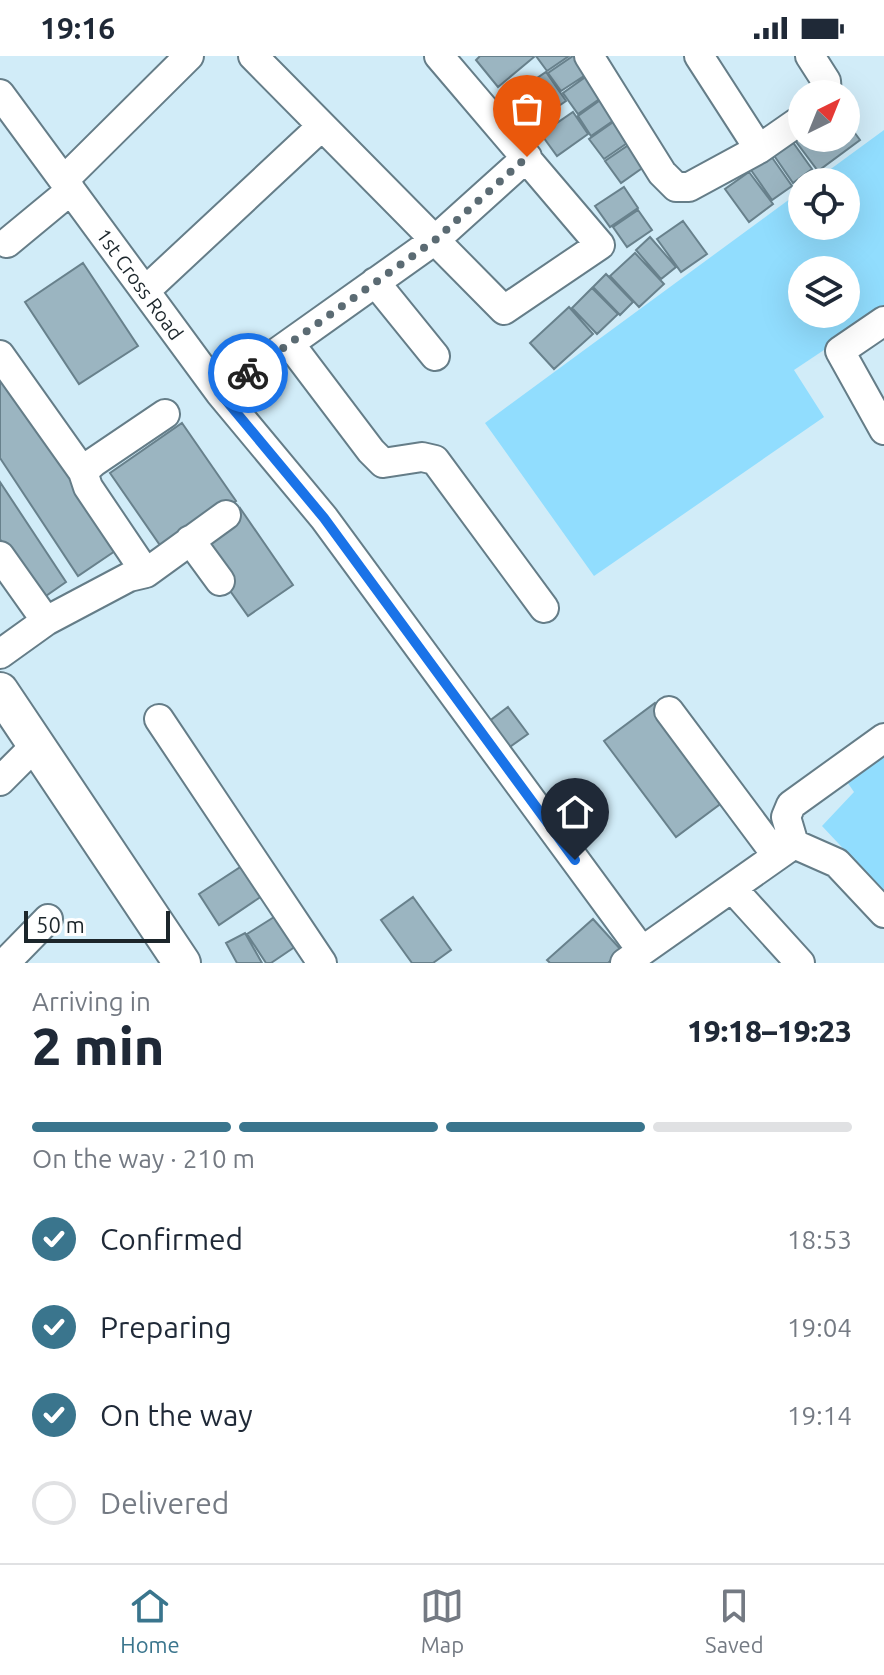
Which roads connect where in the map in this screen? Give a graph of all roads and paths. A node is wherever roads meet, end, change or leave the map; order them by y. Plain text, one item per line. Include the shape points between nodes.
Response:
1 (189, 56) edge
2 (253, 56) edge
3 (439, 56) edge
4 (589, 56) edge
5 (699, 56) edge
6 (810, 56) edge
7 (825, 80) edge
8 (0, 94) edge
9 (322, 126) junction
10 (788, 129) edge
11 (759, 149) junction
12 (527, 157) junction
13 (67, 185) junction
14 (435, 240) junction
15 (7, 243) dead end
16 (375, 282) junction
17 (145, 291) junction
18 (884, 321) edge
19 (290, 344) junction
20 (0, 355) edge
21 (435, 356) dead end
22 (220, 393) junction
23 (165, 414) dead end
24 (884, 430) edge
25 (83, 472) junction
26 (226, 515) dead end
27 (190, 540) junction
28 (0, 556) edge
29 (146, 573) junction
30 (220, 581) dead end
31 (544, 608) dead end
32 (46, 621) junction
33 (0, 654) edge
34 (0, 691) edge
35 (669, 711) dead end
36 (159, 719) dead end
37 (884, 738) edge
38 (36, 745) junction
39 (0, 781) edge
40 (786, 850) junction
41 (732, 888) junction
42 (884, 913) edge
43 (48, 919) dead end
44 (634, 957) edge
45 (794, 961) edge
46 (5, 963) edge
47 (182, 963) edge
48 (322, 963) edge

1 - 13 street
2 - 9 street
3 - 12 street
4 - 11 street via 676,187 689,187
5 - 11 street
6 - 7 street
8 - 13 street, 1st Cross Road
9 - 14 street
9 - 17 street
10 - 11 street
12 - 14 street
12 - 14 street via 600,245 504,310
13 - 15 street
13 - 17 street, 1st Cross Road
14 - 16 street
16 - 19 street
16 - 21 street
17 - 22 street, 1st Cross Road
18 - 24 street via 840,351
19 - 22 street
19 - 31 street via 383,463 435,460
20 - 25 street
22 - 44 street, 1st Cross Road via 324,518
23 - 25 street
25 - 29 street
26 - 27 street
27 - 29 street
27 - 30 street
28 - 32 street
29 - 32 street
32 - 33 street
34 - 38 main road
35 - 40 street
36 - 48 street
37 - 40 street via 791,805
38 - 39 street
38 - 47 main road
40 - 41 street
40 - 42 street via 837,863
41 - 44 street
41 - 45 street
43 - 46 street

